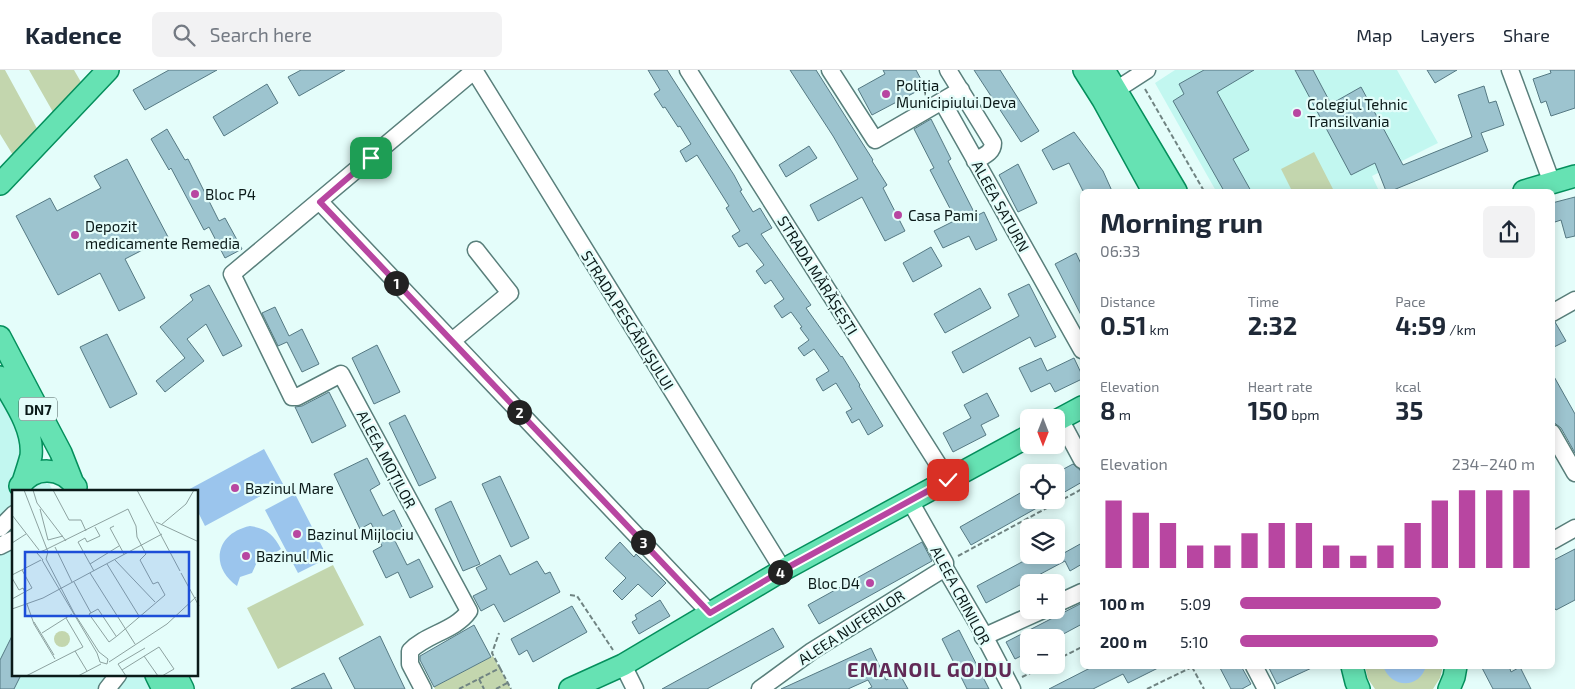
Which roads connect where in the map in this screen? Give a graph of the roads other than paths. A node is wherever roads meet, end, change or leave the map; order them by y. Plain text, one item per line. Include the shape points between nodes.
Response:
1 (108, 70) edge
2 (474, 70) edge
3 (688, 70) edge
4 (830, 70) edge
5 (948, 70) edge
6 (1084, 70) edge
7 (1104, 70) edge
8 (1510, 70) edge
9 (1142, 73) edge
10 (961, 90) junction
11 (1116, 90) junction
12 (942, 101) junction
13 (975, 161) junction
14 (1575, 176) edge
15 (1552, 183) junction
16 (0, 184) edge
17 (1152, 189) edge
18 (1175, 189) edge
19 (1531, 189) edge
20 (320, 202) junction
21 (476, 250) dead end
22 (1573, 306) edge
23 (1555, 312) edge
24 (0, 337) edge
25 (452, 342) junction
26 (1080, 346) edge
27 (0, 377) edge
28 (1080, 408) edge
29 (1065, 416) edge
30 (1065, 432) edge
31 (1555, 438) edge
32 (1020, 441) edge
33 (1080, 457) edge
34 (1575, 473) edge
35 (948, 480) junction
36 (75, 486) edge
37 (20, 487) edge
38 (910, 501) junction
39 (12, 516) edge
40 (0, 528) edge
41 (1575, 528) edge
42 (1555, 539) edge
43 (12, 540) edge
44 (0, 546) edge
45 (945, 566) junction
46 (783, 570) junction
47 (1080, 593) edge
48 (1065, 600) edge
49 (710, 613) junction
50 (1022, 619) edge
51 (983, 636) junction
52 (623, 665) junction
53 (1256, 669) edge
54 (117, 676) edge
55 (156, 676) edge
56 (176, 676) edge
57 (1011, 686) edge
58 (107, 689) edge
59 (163, 689) edge
60 (183, 689) edge
61 (424, 689) edge
62 (570, 689) edge
63 (635, 689) edge
64 (760, 689) edge
65 (1266, 689) edge

1 - 16 main road
2 - 20 street
2 - 46 street, STRADA PESCĂRUȘULUI
3 - 35 street, STRADA MĂRĂȘEȘTI
4 - 12 street via 875,140
5 - 10 street
6 - 17 main road
7 - 11 main road
8 - 15 street
9 - 11 street
10 - 12 street
10 - 13 street via 993,143 993,148
11 - 18 main road
12 - 13 street, ALEEA SATURN
13 - 26 street, ALEEA SATURN
14 - 15 main road
15 - 19 main road
20 - 25 street
20 - 61 street, ALEEA MOȚILOR via 232,274 292,397 341,374 469,611 458,622 417,643 410,651 410,664
21 - 25 street via 510,293
22 - 23 street
24 - 36 main road, DN7
25 - 49 street
27 - 37 main road, DN7 via 30,441 31,455
28 - 29 main road
30 - 33 street
31 - 34 street
32 - 35 main road
35 - 38 main road
36 - 37 main road, DN7 via 56,472 47,471 38,472
38 - 45 street, ALEEA CRINILOR
38 - 46 main road
39 - 40 street
41 - 42 street
43 - 44 street
45 - 51 street, ALEEA CRINILOR
45 - 64 street, ALEEA NUFERILOR via 812,651
46 - 49 main road
47 - 48 street
49 - 52 main road
50 - 51 street
51 - 57 street, ALEEA CRINILOR
52 - 62 main road
52 - 63 street
53 - 65 street
54 - 58 street
55 - 59 main road
56 - 60 main road

